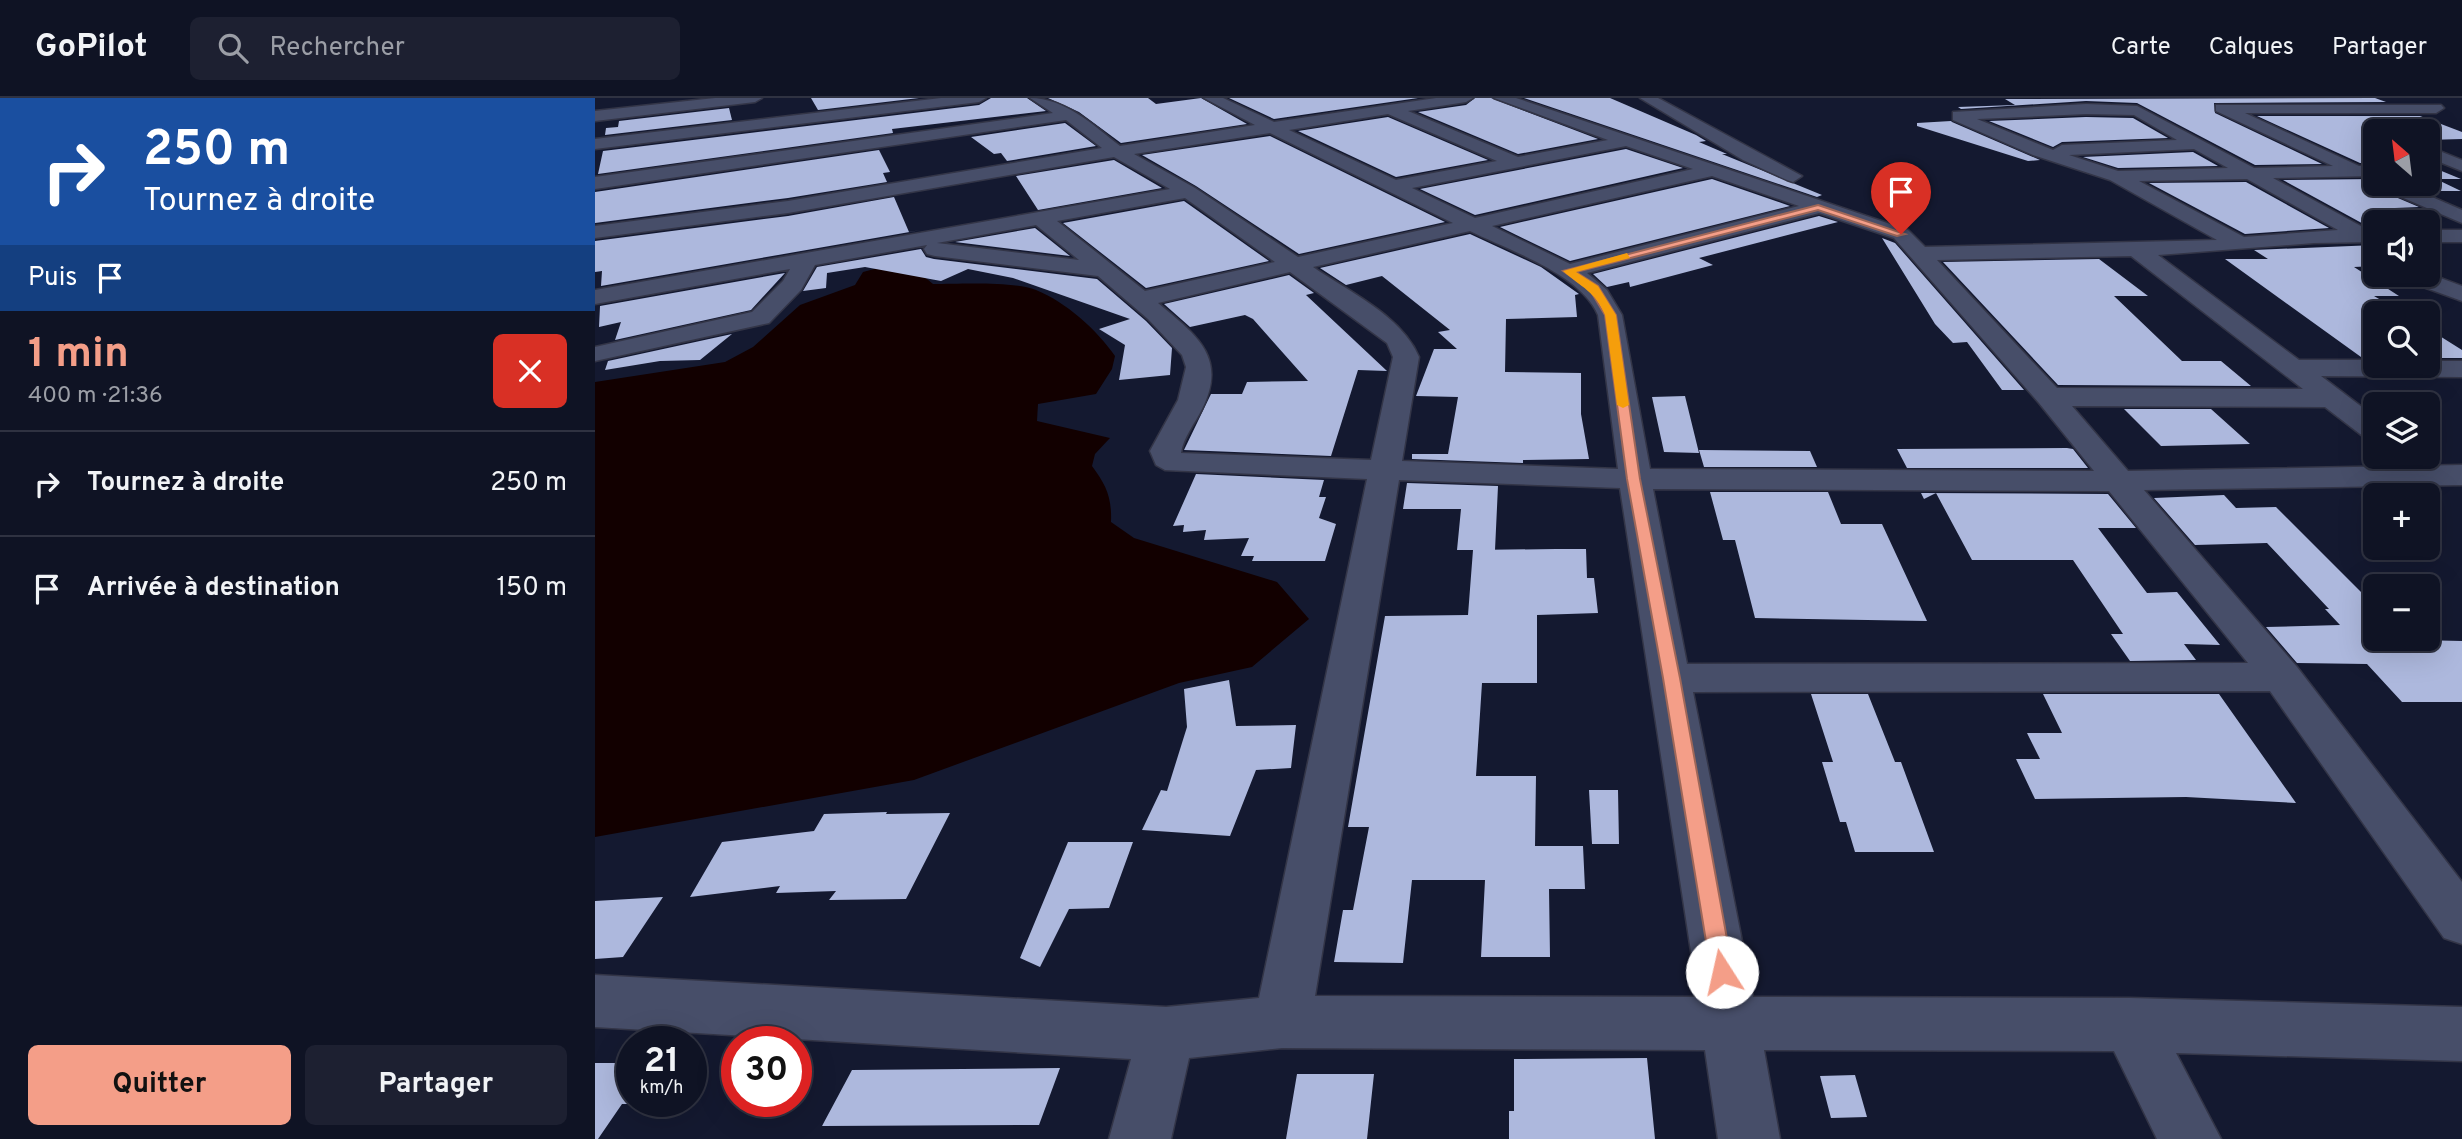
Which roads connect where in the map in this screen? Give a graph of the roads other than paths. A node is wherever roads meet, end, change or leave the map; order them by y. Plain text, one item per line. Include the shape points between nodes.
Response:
1 (747, 98) edge
2 (979, 98) edge
3 (1037, 98) edge
4 (1211, 98) edge
5 (1360, 98) edge
6 (1466, 98) edge
7 (1501, 98) edge
8 (1647, 98) edge
9 (2066, 98) edge
10 (2200, 98) edge
11 (2305, 98) edge
12 (2410, 98) edge
13 (2327, 107) junction
14 (2221, 108) junction
15 (1391, 109) junction
16 (2086, 109) junction
17 (1069, 115) junction
18 (595, 116) edge
19 (2363, 123) edge
20 (754, 126) junction
21 (1272, 127) junction
22 (1698, 128) junction
23 (2026, 130) dead end
24 (1990, 131) junction
25 (1626, 141) junction
26 (595, 144) edge
27 (2195, 144) junction
28 (2039, 151) junction
29 (1118, 152) junction
30 (2440, 157) edge
31 (1515, 162) junction
32 (779, 164) junction
33 (2462, 168) edge
34 (2440, 169) edge
35 (1710, 170) junction
36 (2363, 170) edge
37 (2363, 171) edge
38 (2248, 173) junction
39 (2116, 176) junction
40 (595, 184) edge
41 (1395, 187) junction
42 (1188, 192) junction
43 (1819, 194) junction
44 (2414, 196) edge
45 (2462, 217) edge
46 (1040, 218) junction
47 (1473, 225) junction
48 (595, 232) edge
49 (2440, 236) edge
50 (2462, 236) edge
51 (829, 237) dead end
52 (2363, 240) edge
53 (2363, 242) edge
54 (2240, 244) junction
55 (2137, 250) junction
56 (849, 252) junction
57 (1918, 254) junction
58 (807, 259) junction
59 (1296, 265) junction
60 (1103, 270) junction
61 (1568, 271) junction
62 (2440, 286) edge
63 (2462, 294) edge
64 (595, 297) edge
65 (1137, 300) junction
66 (597, 354) dead end
67 (2294, 368) junction
68 (2462, 369) edge
69 (2049, 397) junction
70 (2333, 398) junction
71 (2363, 422) edge
72 (1387, 469) junction
73 (2434, 469) edge
74 (1633, 479) junction
75 (2118, 481) junction
76 (2462, 498) edge
77 (2282, 677) junction
78 (1672, 678) junction
79 (2462, 922) edge
80 (595, 1001) edge
81 (1282, 1022) junction
82 (1731, 1025) junction
83 (2130, 1025) junction
84 (1166, 1034) junction
85 (2462, 1034) edge
86 (1140, 1139) edge
87 (1749, 1139) edge
88 (2190, 1139) edge

1 - 18 street
1 - 20 street
2 - 20 street
3 - 17 street
4 - 21 street
5 - 15 street
6 - 15 street
7 - 25 street
8 - 22 street
9 - 16 street
10 - 14 street
11 - 13 street
12 - 13 street via 2443,110
13 - 14 street
13 - 19 street
14 - 36 street
15 - 21 street
15 - 31 street
16 - 24 street via 1959,115
16 - 27 street via 2137,111
17 - 29 street
17 - 32 street
20 - 26 street
20 - 32 street
21 - 29 street
21 - 41 street
22 - 25 street
22 - 43 street
23 - 24 street
24 - 28 street
25 - 31 street
25 - 35 street
27 - 28 street
27 - 38 street
28 - 39 street
29 - 42 street
29 - 48 street via 799,206
30 - 33 street
31 - 41 street
32 - 40 street
33 - 34 street
35 - 43 street
35 - 47 street
37 - 38 street
38 - 39 street
38 - 52 street
39 - 54 street
41 - 47 street
42 - 46 street
42 - 59 street
43 - 57 street via 1901,234
43 - 61 street
44 - 45 street
46 - 56 street
46 - 60 street
47 - 59 street
47 - 61 street
49 - 50 street
51 - 56 street
53 - 54 street via 2313,237
54 - 55 street
55 - 57 street
55 - 67 street
56 - 58 street
56 - 60 street via 923,247
57 - 69 street
58 - 64 street
58 - 66 street via 793,285 760,318
59 - 65 street
59 - 72 street via 1400,342 1406,358
60 - 65 street
61 - 74 street via 1594,288 1611,315
62 - 63 street
65 - 72 street via 1167,322 1196,354 1200,366 1196,388 1165,451 1167,458 1189,466
67 - 68 street
67 - 70 street
69 - 70 street
69 - 75 street
70 - 71 street
72 - 74 street
72 - 81 street
73 - 75 street
73 - 76 street
74 - 75 street
74 - 78 street
75 - 77 street
77 - 78 street
77 - 79 street
78 - 82 street
80 - 84 street
81 - 82 street
81 - 84 street
82 - 83 street
82 - 87 street
83 - 85 street
83 - 88 street
84 - 86 street

